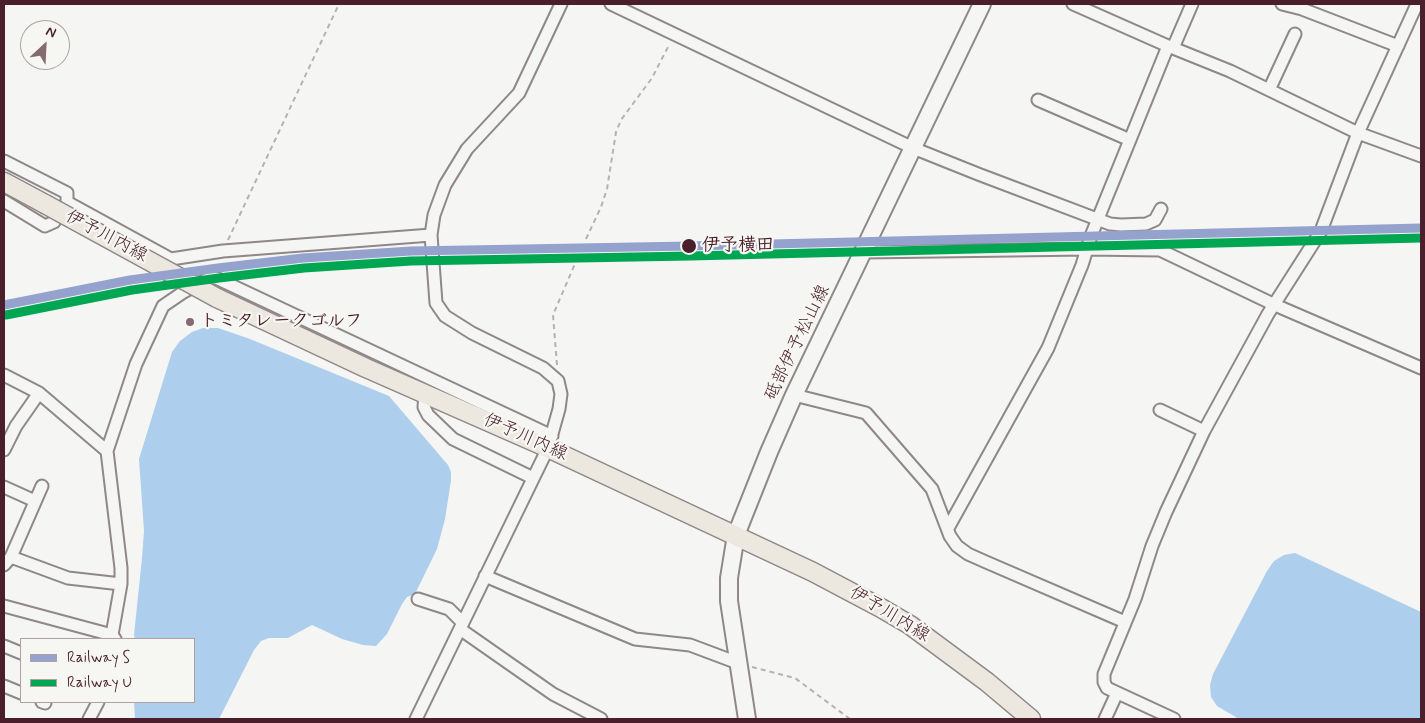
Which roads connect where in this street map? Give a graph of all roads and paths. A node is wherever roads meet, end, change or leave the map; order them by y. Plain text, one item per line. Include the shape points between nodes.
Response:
1 (339, 4) edge
2 (561, 4) edge
3 (611, 4) edge
4 (982, 4) edge
5 (1072, 4) edge
6 (1192, 4) edge
7 (1282, 4) edge
8 (1417, 4) edge
9 (675, 34) junction
10 (1295, 34) dead end
11 (1398, 46) junction
12 (1170, 47) junction
13 (1269, 90) junction
14 (1038, 100) dead end
15 (1358, 133) junction
16 (1130, 140) junction
17 (913, 148) junction
18 (1421, 156) edge
19 (4, 162) edge
20 (4, 182) edge
21 (4, 201) edge
22 (67, 202) junction
23 (1161, 209) dead end
24 (1098, 218) junction
25 (431, 236) junction
26 (586, 238) dead end
27 (1087, 249) junction
28 (223, 251) junction
29 (863, 252) junction
30 (1275, 305) junction
31 (1421, 368) edge
32 (4, 375) edge
33 (558, 381) junction
34 (39, 393) junction
35 (426, 394) junction
36 (794, 395) junction
37 (1160, 410) dead end
38 (1204, 431) junction
39 (550, 442) junction
40 (4, 450) edge
41 (106, 451) junction
42 (533, 478) junction
43 (42, 486) dead end
44 (4, 487) edge
45 (36, 501) junction
46 (948, 528) junction
47 (736, 535) junction
48 (7, 561) edge
49 (485, 576) junction
50 (121, 584) junction
51 (418, 599) dead end
52 (4, 606) edge
53 (1125, 622) junction
54 (461, 626) junction
55 (114, 637) edge
56 (4, 646) edge
57 (20, 653) edge
58 (738, 663) junction
59 (4, 686) edge
60 (20, 693) edge
61 (1118, 693) junction
62 (97, 703) edge
63 (89, 719) edge
64 (416, 719) edge
65 (601, 719) edge
66 (747, 719) edge
67 (850, 719) edge
68 (1031, 719) edge
69 (1105, 719) edge
70 (1174, 719) edge

1 - 28 path
2 - 25 street via 519,93 467,149 445,185 434,215
3 - 9 street
4 - 17 main road, 砥部伊予松山線
5 - 12 street
6 - 12 street
7 - 11 street
8 - 11 street
9 - 17 street
9 - 26 path via 652,78 618,126 607,189
10 - 13 street
11 - 15 street
12 - 13 street
12 - 16 street
13 - 15 street
14 - 16 street
15 - 18 street
15 - 30 street via 1321,230
16 - 24 street
17 - 24 street
17 - 29 main road, 砥部伊予松山線
19 - 22 street via 67,193
20 - 35 main road, 伊予川内線, bridge via 218,298
21 - 22 street via 45,226 54,222
22 - 28 street via 171,259
23 - 24 street via 1155,220 1146,224 1120,226
24 - 27 street
25 - 28 street
25 - 33 street via 436,303 445,316 543,368
27 - 29 street
27 - 30 street via 1160,250
27 - 46 street via 1048,348
29 - 33 path via 577,259 553,315
29 - 36 main road, 砥部伊予松山線
30 - 31 street
30 - 38 street
32 - 34 street
33 - 39 street via 560,409
34 - 40 street
34 - 41 street
35 - 39 main road, 伊予川内線
35 - 42 street via 424,407 428,415 453,439
36 - 46 street via 866,413 932,489
36 - 47 main road, 砥部伊予松山線
37 - 38 street
38 - 53 street via 1166,512
39 - 41 street via 216,278 209,278 163,306 136,364
39 - 42 street
39 - 47 main road, 伊予川内線
41 - 50 street via 120,549
42 - 49 street
43 - 45 street
44 - 45 street
45 - 48 street
46 - 53 street via 957,546 968,554
47 - 58 main road, 砥部伊予松山線 via 729,600
47 - 68 main road, 伊予川内線 via 846,589 910,625
48 - 50 street via 68,578
49 - 54 street
49 - 58 street via 635,639 690,646
50 - 55 street
51 - 54 street via 449,609
52 - 55 street
53 - 61 street via 1104,674 1107,688
54 - 64 street
54 - 65 street via 553,694
56 - 57 street
58 - 66 main road, 砥部伊予松山線
58 - 67 path via 795,678
59 - 60 street
61 - 69 street
61 - 70 street
62 - 63 street

